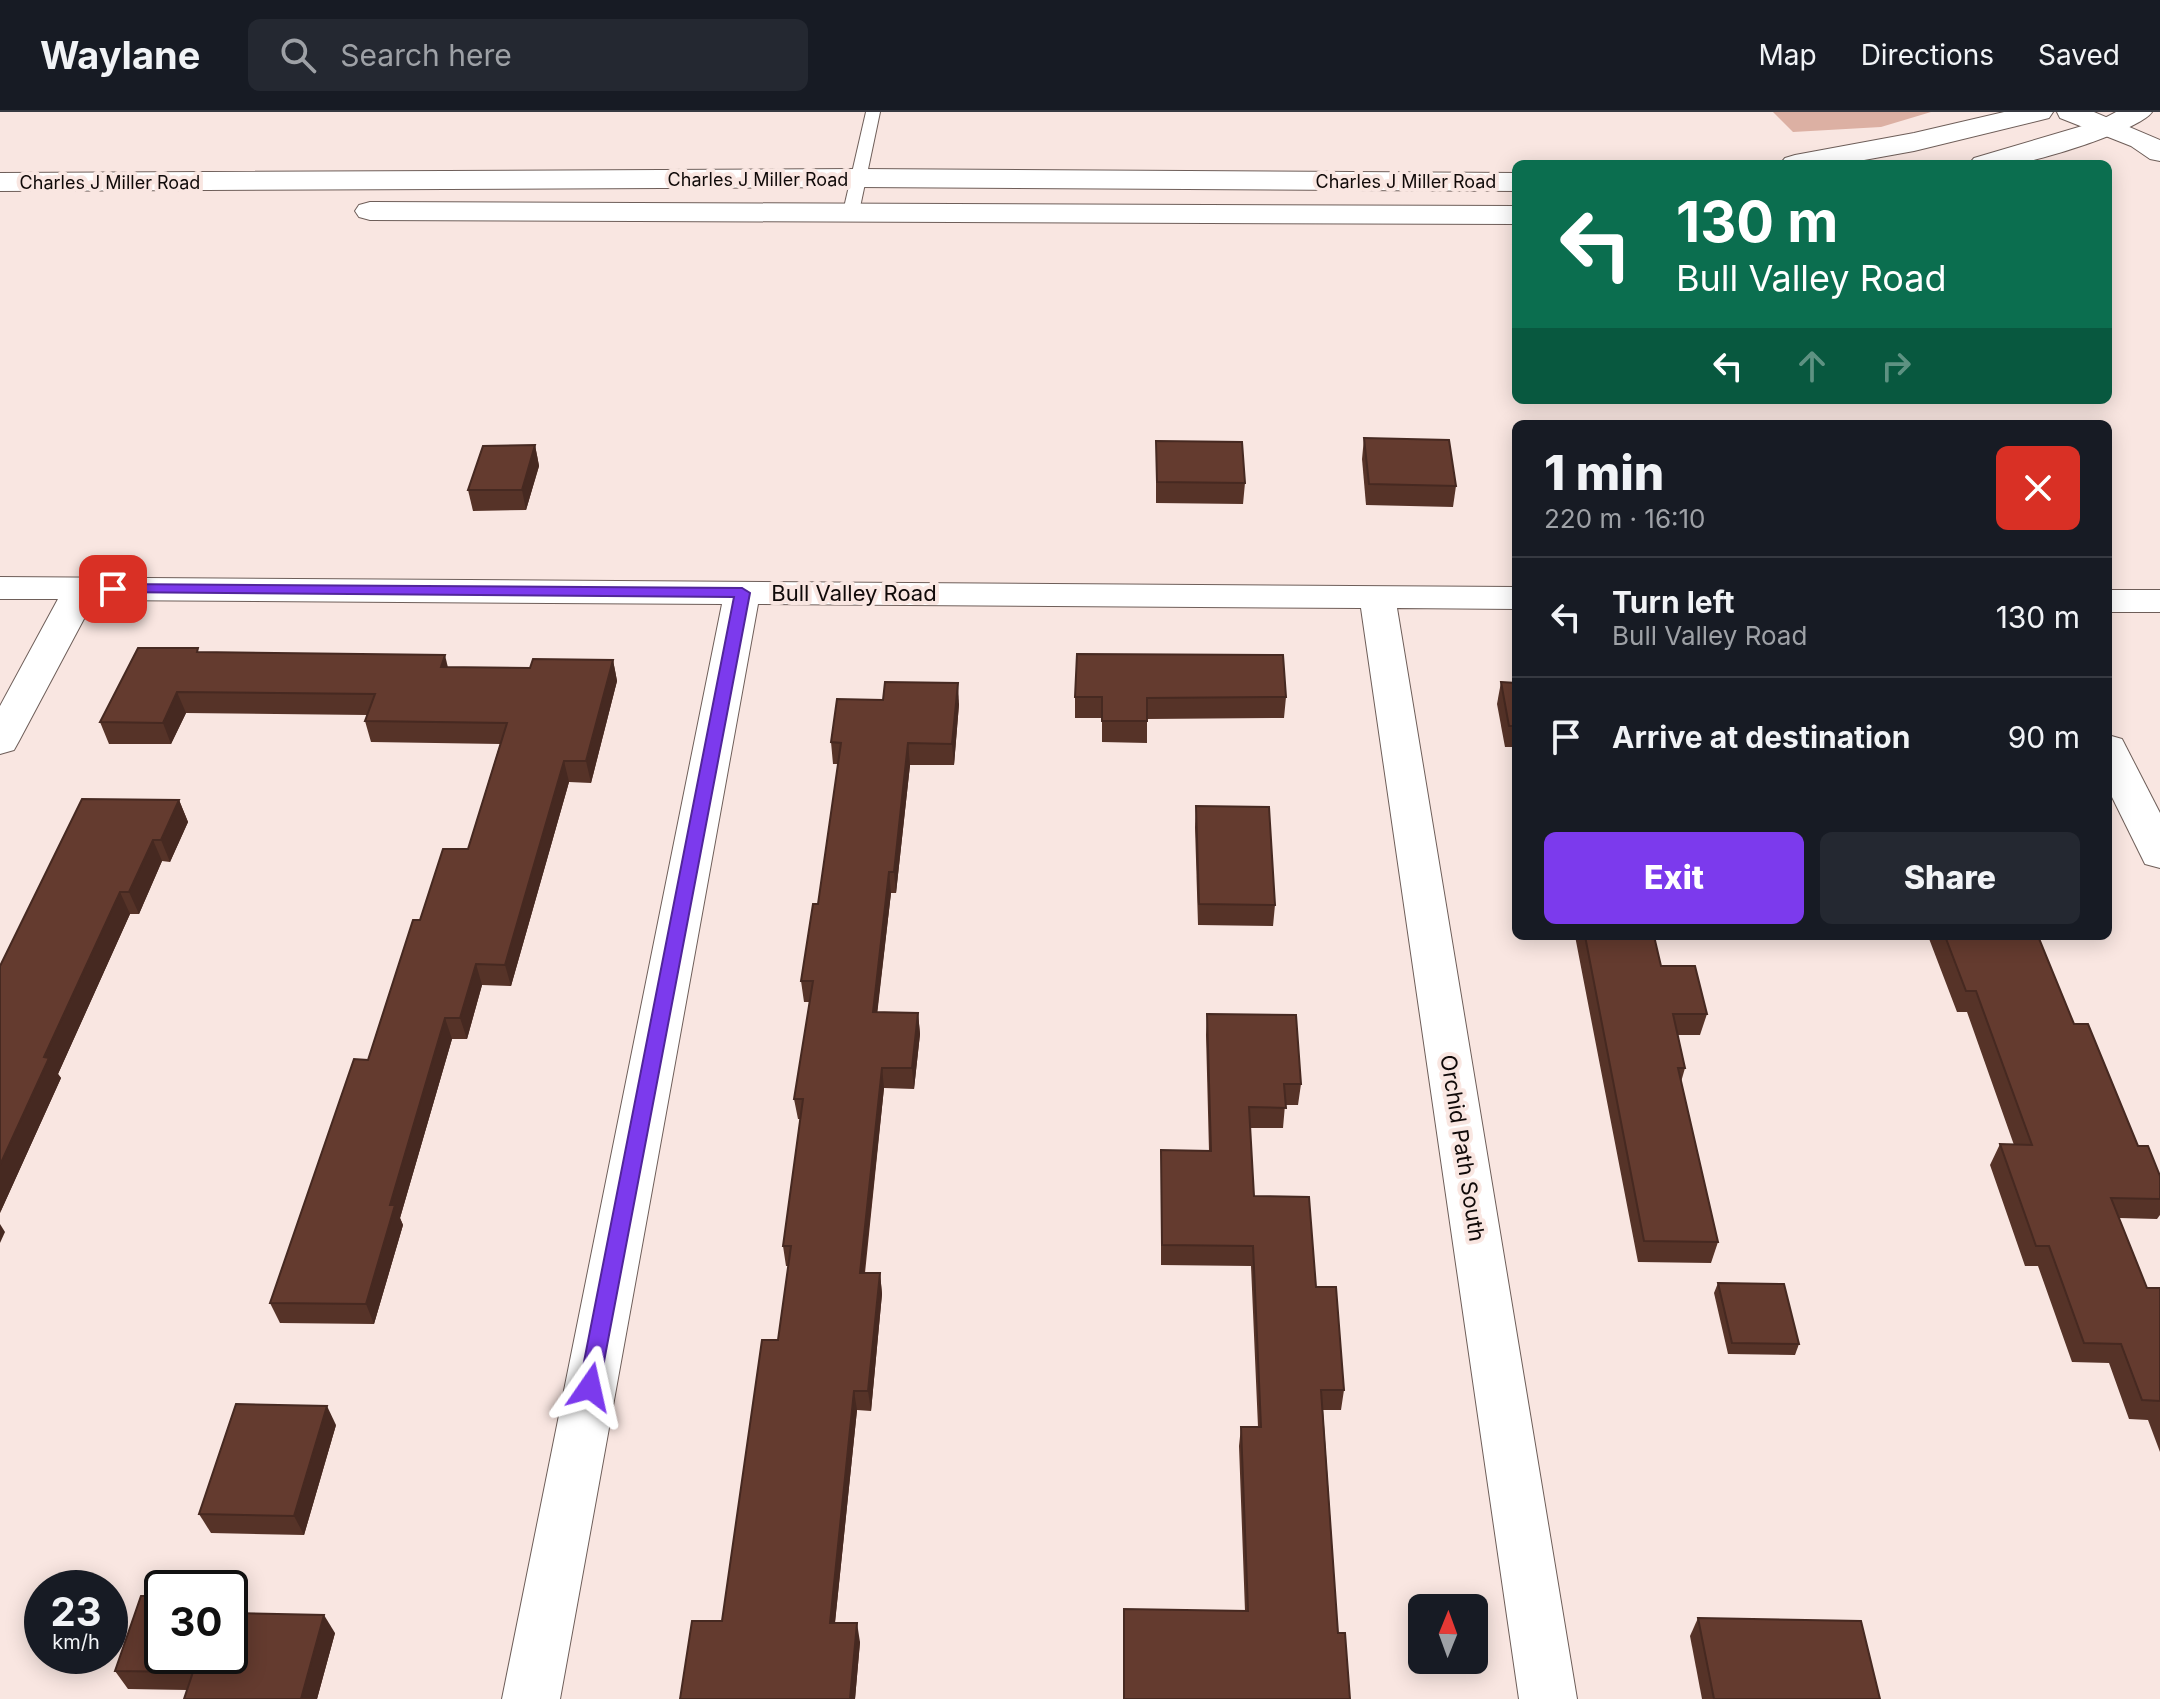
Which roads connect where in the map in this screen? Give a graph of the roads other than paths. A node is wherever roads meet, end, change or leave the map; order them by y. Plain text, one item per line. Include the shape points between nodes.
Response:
1 (873, 112) edge
2 (2039, 112) edge
3 (2070, 112) edge
4 (2138, 112) edge
5 (2109, 127) junction
6 (2160, 153) edge
7 (1817, 160) edge
8 (1998, 160) edge
9 (859, 178) junction
10 (0, 182) edge
11 (1512, 182) edge
12 (0, 210) edge
13 (35, 210) dead end
14 (349, 211) dead end
15 (851, 212) junction
16 (1512, 215) edge
17 (0, 588) edge
18 (82, 589) junction
19 (742, 593) junction
20 (1377, 597) junction
21 (1512, 598) edge
22 (2112, 601) edge
23 (2160, 601) edge
24 (0, 741) edge
25 (2112, 756) edge
26 (2160, 854) edge
27 (531, 1699) edge
28 (1548, 1699) edge

1 - 9 lane
2 - 7 street
3 - 5 street
4 - 5 street
5 - 6 street
5 - 8 street
9 - 10 street, Charles J Miller Road
9 - 11 street, Charles J Miller Road
9 - 15 lane
12 - 13 street, Charles J Miller Road
14 - 15 street, Charles J Miller Road
15 - 16 street, Charles J Miller Road
17 - 18 street, Bull Valley Road
18 - 19 street, Bull Valley Road
18 - 24 street
19 - 20 street, Bull Valley Road
19 - 27 street
20 - 21 street, Bull Valley Road
20 - 28 street, Orchid Path South
22 - 23 street
25 - 26 street

